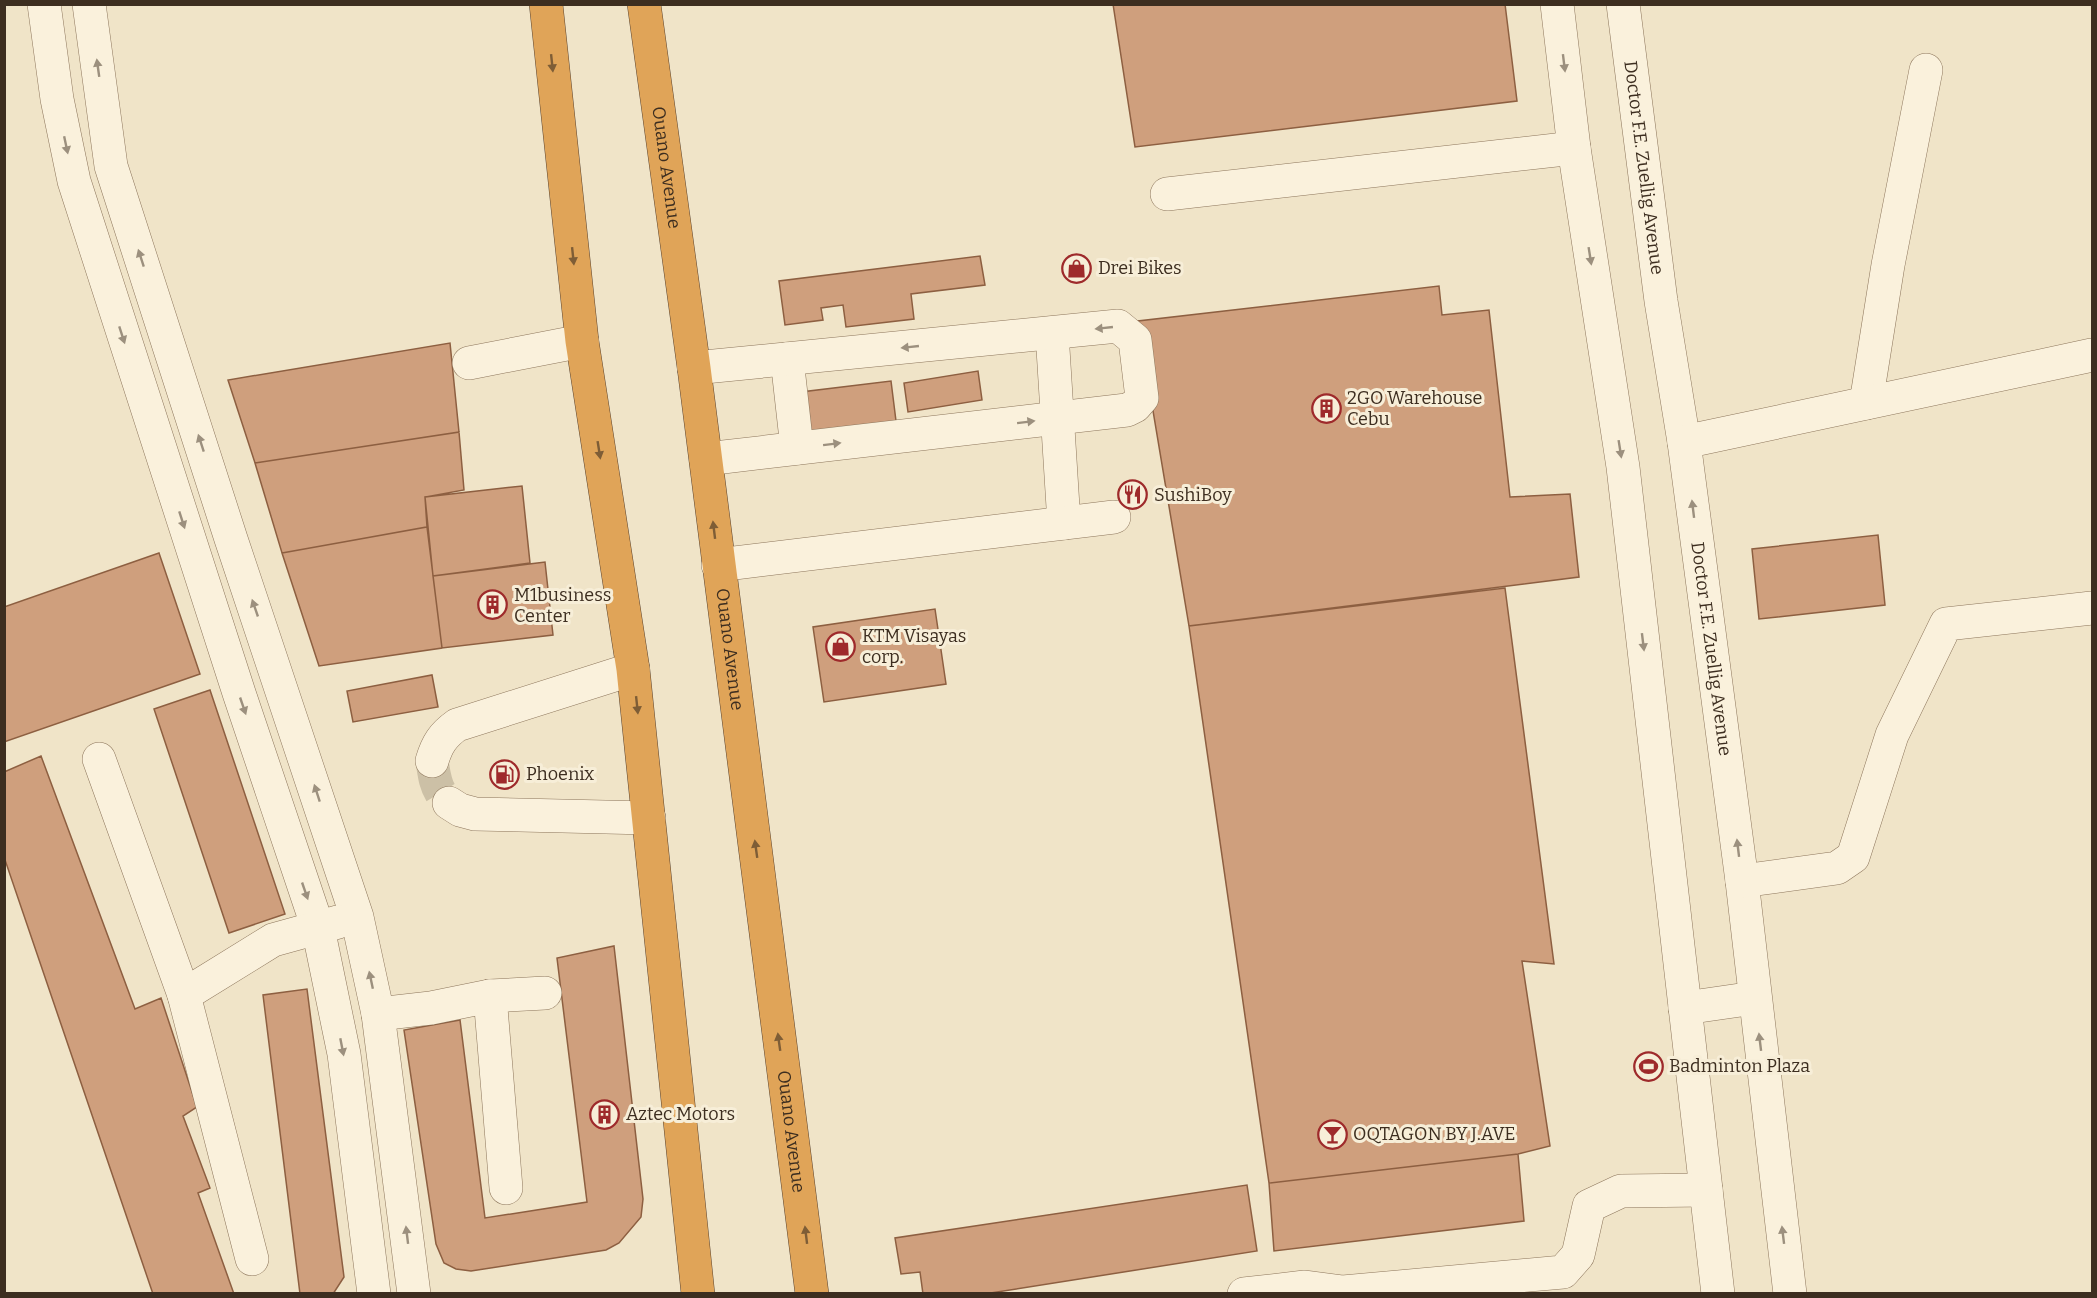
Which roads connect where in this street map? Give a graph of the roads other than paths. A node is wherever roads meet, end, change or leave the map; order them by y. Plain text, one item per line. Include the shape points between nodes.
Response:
1 (44, 4) edge
2 (89, 4) edge
3 (546, 4) edge
4 (644, 4) edge
5 (1557, 4) edge
6 (1623, 4) edge
7 (1926, 70) dead end
8 (1574, 148) junction
9 (111, 166) junction
10 (74, 181) junction
11 (1167, 194) dead end
12 (1052, 333) junction
13 (582, 341) junction
14 (2092, 355) edge
15 (787, 359) junction
16 (470, 363) dead end
17 (694, 368) junction
18 (1866, 403) junction
19 (1059, 418) junction
20 (1684, 442) junction
21 (797, 448) junction
22 (706, 459) junction
23 (1114, 517) dead end
24 (1064, 523) junction
25 (718, 565) junction
26 (2092, 608) edge
27 (633, 669) junction
28 (99, 759) dead end
29 (432, 761) tunnel mouth
30 (449, 803) tunnel mouth
31 (649, 819) junction
32 (1742, 881) junction
33 (357, 916) junction
34 (318, 928) junction
35 (545, 993) dead end
36 (184, 995) junction
37 (490, 996) junction
38 (1754, 998) junction
39 (1685, 1008) junction
40 (378, 1014) junction
41 (506, 1188) dead end
42 (1706, 1190) junction
43 (252, 1259) dead end
44 (374, 1293) edge
45 (414, 1293) edge
46 (698, 1293) edge
47 (812, 1293) edge
48 (1245, 1293) edge
49 (1342, 1293) edge
50 (1718, 1293) edge
51 (1790, 1293) edge

1 -> 10 street via 57,99
9 -> 2 street
3 -> 13 highway
4 - 17 highway, Ouano Avenue
5 -> 8 street
6 - 20 street, Doctor F.E. Zuellig Avenue via 1661,301
7 - 18 street
8 - 11 street
8 -> 39 street via 1623,467
9 - 10 street
33 -> 9 street
10 -> 34 street
12 -> 15 street
12 - 19 street
19 -> 12 street via 1126,410 1142,398 1135,340 1127,332 1118,326
13 - 16 street
13 -> 27 highway
14 - 18 street
15 - 17 street
15 - 21 street
17 - 22 highway, Ouano Avenue
18 - 20 street
21 -> 19 street
19 - 24 street
32 -> 20 street, Doctor F.E. Zuellig Avenue
21 - 22 street
25 -> 22 highway, Ouano Avenue
23 - 24 street
24 - 25 street
47 -> 25 highway, Ouano Avenue
26 - 32 street via 1946,624 1892,735 1853,857 1837,868
27 - 29 street via 457,725 445,734
27 -> 31 highway
28 - 36 street
30 - 31 street via 475,814
31 - 46 highway
32 - 38 street, Doctor F.E. Zuellig Avenue
33 - 34 street
40 -> 33 street
34 - 36 street via 273,940
34 -> 44 street via 344,1054
35 - 37 street
36 - 43 street
37 - 40 street
37 - 41 street
38 - 39 street
51 -> 38 street, Doctor F.E. Zuellig Avenue
39 - 42 street
45 -> 40 street
42 - 49 street via 1621,1191 1589,1206 1578,1255 1563,1272
42 - 50 street
48 - 49 street via 1305,1287

